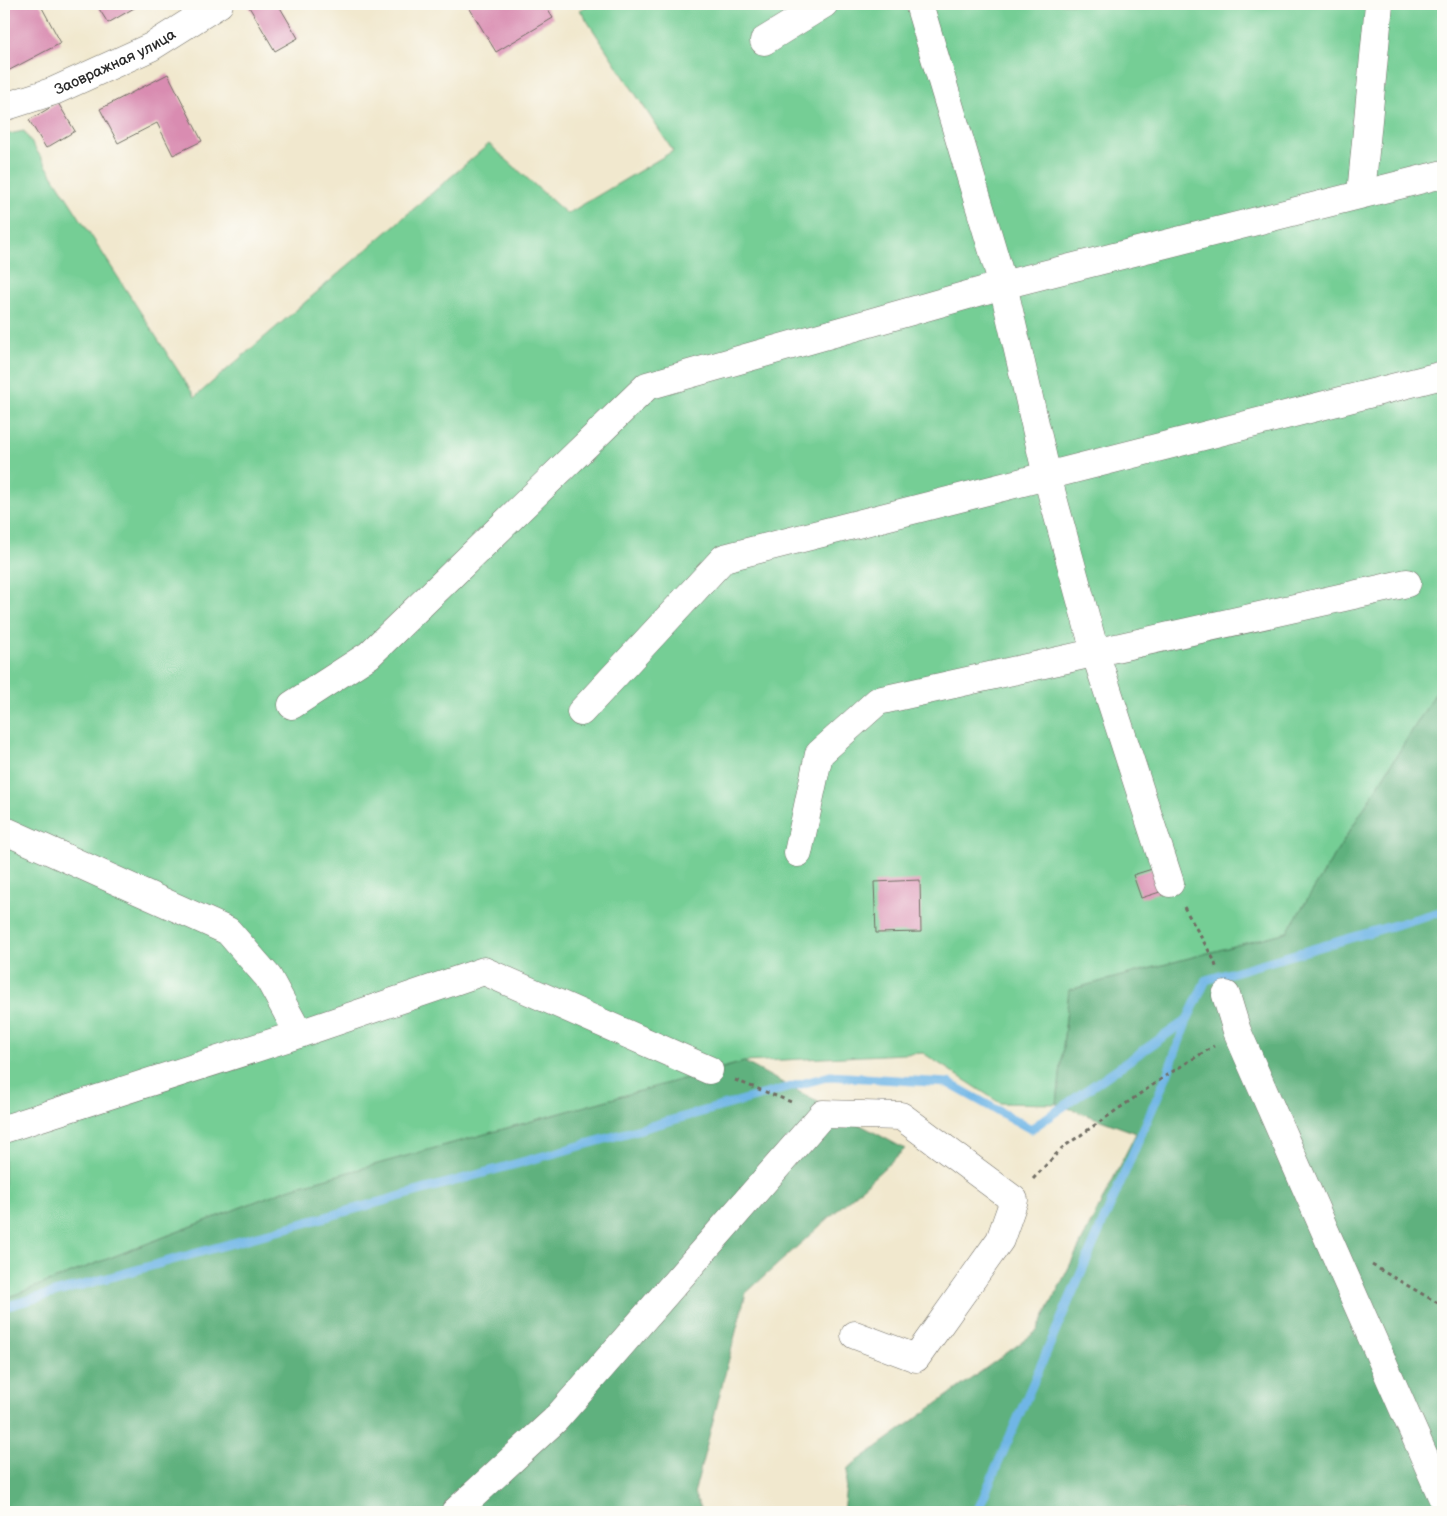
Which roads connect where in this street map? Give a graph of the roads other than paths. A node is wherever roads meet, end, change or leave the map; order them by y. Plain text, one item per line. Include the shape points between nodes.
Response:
1 (219, 4) edge
2 (824, 4) edge
3 (919, 4) edge
4 (1379, 4) edge
5 (764, 40) dead end
6 (4, 107) edge
7 (1443, 174) edge
8 (1361, 194) junction
9 (1003, 285) junction
10 (1443, 375) edge
11 (1047, 476) junction
12 (1407, 582) dead end
13 (1095, 652) junction
14 (292, 705) dead end
15 (581, 712) dead end
16 (5, 831) edge
17 (798, 853) dead end
18 (1170, 883) road end
19 (1226, 994) dead end
20 (299, 1034) junction
21 (708, 1070) road end
22 (4, 1129) edge
23 (855, 1335) dead end
24 (1443, 1499) edge
25 (455, 1512) edge

1 - 6 street, Заовражная улица via 151,47 54,91
2 - 5 street
3 - 9 street
4 - 8 street
7 - 8 street
8 - 9 street
9 - 11 street
9 - 14 street via 647,386 369,655
10 - 11 street
11 - 13 street
11 - 15 street via 724,558
12 - 13 street
13 - 17 street via 878,701 820,754
13 - 18 street
16 - 20 street via 228,931 268,977
19 - 24 street via 1237,1032
20 - 21 street via 484,971
20 - 22 street
23 - 25 street via 916,1358 1000,1240 1014,1200 901,1116 822,1114 555,1420

